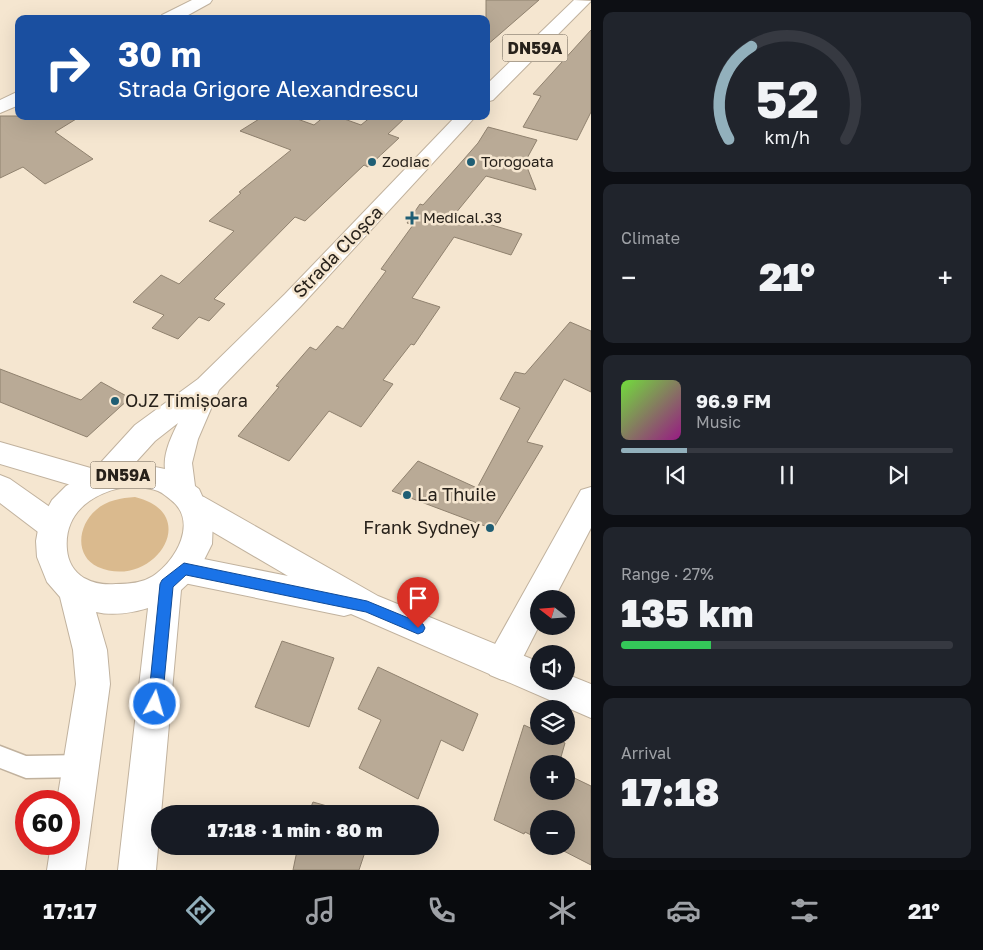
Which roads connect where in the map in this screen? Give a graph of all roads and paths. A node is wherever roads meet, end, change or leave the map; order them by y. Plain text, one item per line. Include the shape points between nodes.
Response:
1 (204, 0) edge
2 (583, 0) edge
3 (176, 15) edge
4 (490, 92) edge
5 (15, 99) edge
6 (0, 107) edge
7 (463, 120) edge
8 (207, 386) junction
9 (0, 452) edge
10 (101, 480) junction
11 (0, 487) edge
12 (187, 498) junction
13 (590, 499) edge
14 (53, 526) junction
15 (175, 577) junction
16 (74, 589) junction
17 (367, 606) junction
18 (502, 664) junction
19 (530, 675) edge
20 (565, 690) edge
21 (590, 701) edge
22 (0, 757) edge
23 (82, 766) junction
24 (66, 870) edge
25 (137, 870) edge

1 - 3 main road
2 - 4 main road, DN59A
5 - 6 main road
7 - 8 main road, Strada Cloșca / DN59A
8 - 10 main road, Strada Cloșca / DN59A via 144,433
8 - 12 main road, Strada Cloșca / DN59A via 178,463
9 - 10 main road
10 - 12 main road, DN59A via 125,474 146,474 170,482
10 - 14 main road, DN59A via 66,504
11 - 14 main road
12 - 15 main road, DN59A via 198,518 197,544 192,557
12 - 17 main road
13 - 18 main road
14 - 16 main road, DN59A via 51,558 59,575
15 - 16 main road, DN59A via 140,596 112,600 85,595
15 - 17 main road
15 - 25 main road, DN59A
16 - 23 main road, DN59A via 90,650 93,684
17 - 18 main road
18 - 19 main road
20 - 21 main road
22 - 23 lane via 26,766
23 - 24 main road, DN59A

